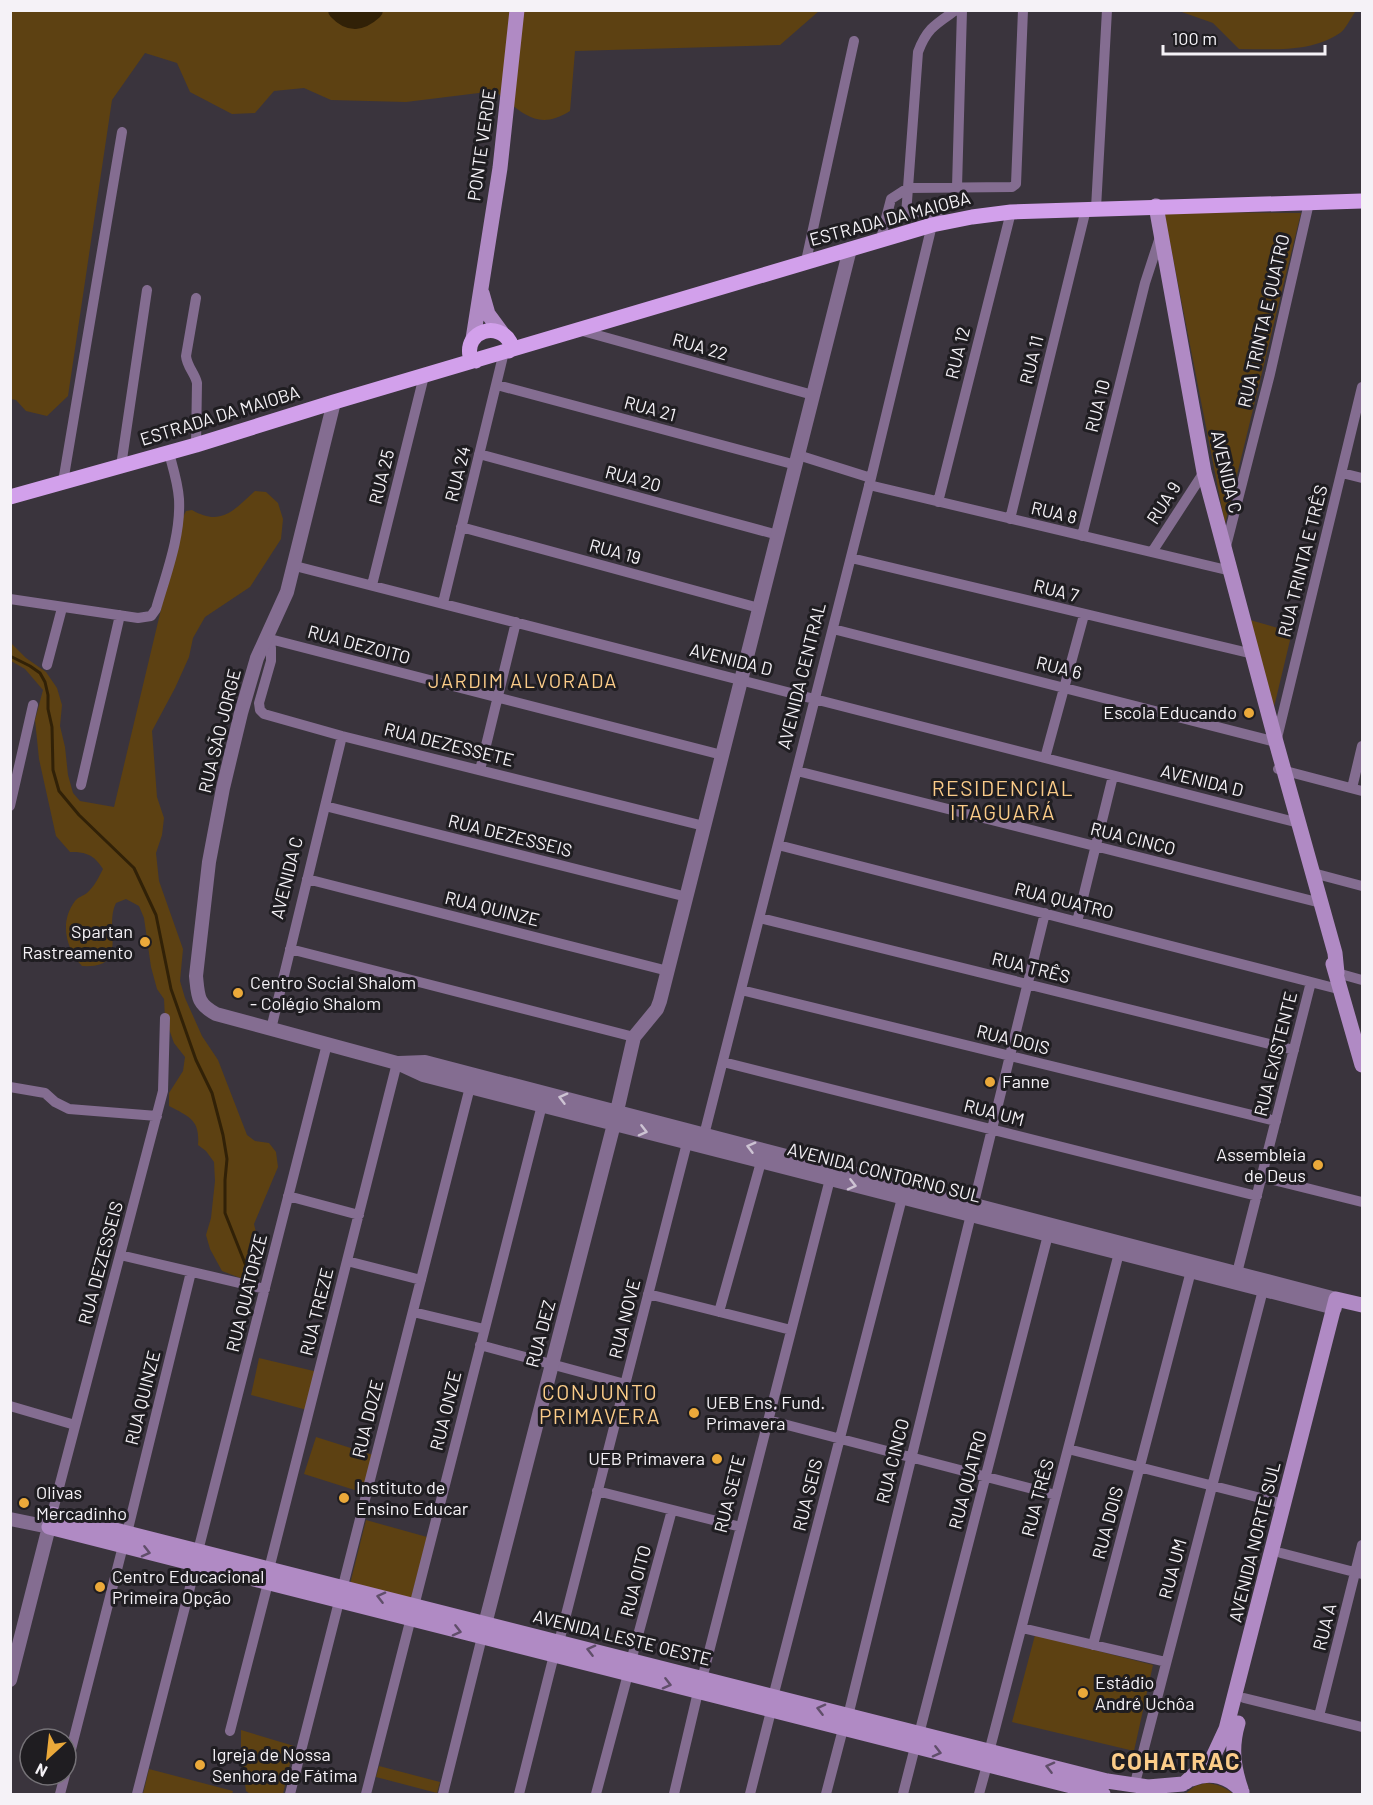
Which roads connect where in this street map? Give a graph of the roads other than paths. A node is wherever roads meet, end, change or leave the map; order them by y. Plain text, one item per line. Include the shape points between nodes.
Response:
1 (517, 10) edge
2 (956, 10) edge
3 (962, 10) edge
4 (1023, 10) edge
5 (1107, 10) edge
6 (854, 41) dead end
7 (122, 132) dead end
8 (957, 187) junction
9 (908, 188) junction
10 (1362, 201) edge
11 (1309, 203) junction
12 (1156, 206) junction
13 (1091, 208) junction
14 (1011, 212) junction
15 (906, 215) junction
16 (885, 222) junction
17 (939, 224) junction
18 (1161, 233) junction
19 (881, 240) junction
20 (850, 249) junction
21 (806, 261) junction
22 (1167, 268) junction
23 (1145, 283) junction
24 (480, 285) junction
25 (147, 290) dead end
26 (196, 298) dead end
27 (579, 330) junction
28 (504, 334) junction
29 (546, 339) junction
30 (471, 342) junction
31 (507, 352) junction
32 (476, 361) junction
33 (440, 371) junction
34 (424, 376) junction
35 (496, 385) junction
36 (1362, 387) edge
37 (813, 395) junction
38 (334, 402) junction
39 (196, 445) junction
40 (169, 453) junction
41 (479, 454) junction
42 (797, 460) junction
43 (121, 466) junction
44 (1204, 472) junction
45 (1341, 473) junction
46 (1362, 478) edge
47 (63, 482) junction
48 (870, 482) junction
49 (10, 497) edge
50 (938, 502) junction
51 (1010, 519) junction
52 (462, 527) junction
53 (778, 535) junction
54 (1082, 536) junction
55 (1225, 551) junction
56 (1152, 552) junction
57 (851, 558) junction
58 (295, 566) junction
59 (1231, 571) junction
60 (372, 585) junction
61 (10, 599) edge
62 (442, 603) junction
63 (62, 608) junction
64 (759, 608) junction
65 (120, 615) junction
66 (1084, 615) junction
67 (516, 622) junction
68 (833, 629) junction
69 (266, 638) junction
70 (1253, 654) junction
71 (47, 665) dead end
72 (741, 680) junction
73 (1065, 687) junction
74 (497, 698) junction
75 (815, 699) junction
76 (33, 705) dead end
77 (342, 736) junction
78 (1276, 742) junction
79 (1362, 746) edge
80 (722, 755) junction
81 (1045, 758) junction
82 (480, 770) junction
83 (1280, 770) junction
84 (797, 771) junction
85 (1113, 776) junction
86 (81, 785) dead end
87 (1357, 789) edge
88 (10, 806) edge
89 (325, 806) junction
90 (1295, 822) junction
91 (705, 826) junction
92 (778, 845) junction
93 (1096, 846) junction
94 (1313, 873) junction
95 (307, 879) junction
96 (1362, 886) edge
97 (687, 897) junction
98 (1317, 902) junction
99 (1045, 913) junction
100 (760, 918) junction
101 (1077, 922) junction
102 (290, 949) junction
103 (668, 971) junction
104 (1337, 973) junction
105 (1362, 980) edge
106 (1311, 982) junction
107 (1028, 984) junction
108 (741, 990) junction
109 (1342, 990) junction
110 (165, 1018) dead end
111 (271, 1029) junction
112 (634, 1037) junction
113 (327, 1044) junction
114 (1294, 1050) junction
115 (1010, 1056) junction
116 (723, 1062) junction
117 (397, 1063) junction
118 (1362, 1065) edge
119 (10, 1087) edge
120 (470, 1087) junction
121 (542, 1106) junction
122 (157, 1116) junction
123 (615, 1118) junction
124 (1276, 1122) junction
125 (992, 1129) junction
126 (704, 1135) junction
127 (687, 1143) junction
128 (761, 1162) junction
129 (1262, 1177) junction
130 (830, 1179) junction
131 (288, 1196) junction
132 (1257, 1196) junction
133 (902, 1198) junction
134 (1362, 1202) edge
135 (972, 1210) junction
136 (359, 1215) junction
137 (1048, 1235) junction
138 (1119, 1253) junction
139 (120, 1255) junction
140 (347, 1261) junction
141 (1191, 1271) junction
142 (190, 1272) junction
143 (1238, 1273) junction
144 (421, 1280) junction
145 (265, 1289) junction
146 (1263, 1290) junction
147 (648, 1294) junction
148 (1340, 1305) junction
149 (1362, 1305) edge
150 (413, 1311) junction
151 (719, 1312) junction
152 (1362, 1315) edge
153 (484, 1329) junction
154 (791, 1330) junction
155 (480, 1345) junction
156 (551, 1365) junction
157 (625, 1384) junction
158 (10, 1406) edge
159 (768, 1420) junction
160 (75, 1425) junction
161 (840, 1438) junction
162 (1068, 1449) junction
163 (911, 1457) junction
164 (1140, 1467) junction
165 (986, 1477) junction
166 (1212, 1486) junction
167 (597, 1491) junction
168 (1056, 1495) junction
169 (1284, 1504) junction
170 (672, 1510) junction
171 (10, 1519) edge
172 (50, 1520) junction
173 (741, 1527) junction
174 (125, 1539) junction
175 (1362, 1545) edge
176 (1281, 1553) junction
177 (197, 1558) junction
178 (1359, 1574) edge
179 (269, 1576) junction
180 (341, 1594) junction
181 (411, 1612) junction
182 (1022, 1628) junction
183 (483, 1630) junction
184 (1093, 1645) junction
185 (556, 1649) junction
186 (1166, 1662) junction
187 (630, 1667) junction
188 (10, 1680) edge
189 (700, 1685) junction
190 (1244, 1698) junction
191 (772, 1704) junction
192 (1319, 1716) junction
193 (845, 1722) junction
194 (77, 1727) edge
195 (1362, 1727) edge
196 (230, 1731) dead end
197 (917, 1740) junction
198 (988, 1758) junction
199 (1134, 1787) junction
200 (1181, 1787) edge
201 (1061, 1789) edge
202 (1243, 1792) edge
203 (136, 1794) edge
204 (290, 1794) edge
205 (366, 1794) edge
206 (443, 1794) edge
207 (519, 1794) edge
208 (596, 1794) edge
209 (674, 1794) edge
210 (750, 1794) edge
211 (826, 1794) edge
212 (903, 1794) edge
213 (979, 1794) edge
214 (1103, 1794) edge

1 - 24 main road, PONTE VERDE via 500,168
2 - 9 street via 931,27 918,52
3 - 8 street
4 - 8 street via 1016,184
5 - 13 street, RUA 11
6 - 21 street
7 - 47 street
8 - 9 street
9 - 15 street
9 - 16 street via 891,199
10 - 11 main road, ESTRADA DA MAIOBA
11 - 12 main road, ESTRADA DA MAIOBA
11 - 55 street, RUA TRINTA E QUATRO
12 - 13 main road, ESTRADA DA MAIOBA
12 - 18 main road, AVENIDA C
13 - 14 main road, ESTRADA DA MAIOBA
13 - 51 street, RUA 11
14 - 17 main road, ESTRADA DA MAIOBA
14 - 50 street, RUA 12
15 - 16 street
15 - 17 street via 926,212
16 - 19 street
17 - 19 main road, ESTRADA DA MAIOBA
17 - 48 street, AVENIDA CENTRAL
18 - 22 main road, AVENIDA C
18 - 23 street, RUA 10
19 - 20 main road, ESTRADA DA MAIOBA
20 - 21 main road, ESTRADA DA MAIOBA
20 - 37 street
21 - 27 main road, ESTRADA DA MAIOBA
22 - 23 street via 1155,272
22 - 44 main road, AVENIDA C
23 - 54 street, RUA 10
24 - 28 main road, PONTE VERDE via 488,314
24 - 30 main road, PONTE VERDE
25 - 43 street
26 - 39 street via 186,356 197,383
27 - 29 main road, ESTRADA DA MAIOBA
27 - 37 street, RUA 22
28 - 29 main road, ESTRADA DA MAIOBA
28 - 30 main road, ESTRADA DA MAIOBA via 485,331
28 - 31 main road via 510,342
29 - 31 main road, ESTRADA DA MAIOBA
30 - 32 main road via 470,356
30 - 33 main road, ESTRADA DA MAIOBA
31 - 32 main road, ESTRADA DA MAIOBA
31 - 35 street, RUA 24
32 - 33 main road, ESTRADA DA MAIOBA
33 - 34 main road, ESTRADA DA MAIOBA
34 - 38 main road, ESTRADA DA MAIOBA
34 - 60 street, RUA 25
35 - 41 street, RUA 24
35 - 42 street, RUA 21
36 - 45 street, RUA TRINTA E TRÊS
37 - 42 street
38 - 39 main road, ESTRADA DA MAIOBA
38 - 58 street, RUA SÃO JORGE
39 - 40 main road, ESTRADA DA MAIOBA
40 - 43 main road, ESTRADA DA MAIOBA
40 - 65 street via 179,499 178,515 156,609 147,618
41 - 52 street, RUA 24
41 - 53 street, RUA 20
42 - 48 street, RUA 8
42 - 53 street
43 - 47 main road, ESTRADA DA MAIOBA
44 - 55 main road, AVENIDA C
44 - 56 street, RUA 9
45 - 46 street
45 - 78 street, RUA TRINTA E TRÊS
47 - 49 main road, ESTRADA DA MAIOBA
48 - 50 street, RUA 8
48 - 57 street, AVENIDA CENTRAL
50 - 51 street, RUA 8
51 - 54 street, RUA 8
52 - 62 street, RUA 24
52 - 64 street, RUA 19
53 - 64 street
54 - 56 street, RUA 8
55 - 59 main road, AVENIDA C
56 - 59 street, RUA 8
57 - 66 street, RUA 7
57 - 68 street, AVENIDA CENTRAL
58 - 60 street, AVENIDA D
58 - 69 street, RUA SÃO JORGE via 280,612
59 - 70 main road, AVENIDA C
60 - 62 street, AVENIDA D
61 - 63 street
62 - 67 street, AVENIDA D
63 - 65 street
63 - 71 street
64 - 72 street
65 - 86 street
66 - 70 street, RUA 7
66 - 73 street
67 - 72 street, AVENIDA D
67 - 74 street
68 - 73 street, RUA 6
68 - 75 street, AVENIDA CENTRAL
69 - 74 street, RUA DEZOITO
69 - 77 street, RUA DEZESSETE via 271,661 260,710
69 - 111 street, RUA SÃO JORGE via 257,658 223,788 209,862 196,976 204,1007
70 - 78 main road, AVENIDA C
72 - 75 street, AVENIDA D
72 - 80 street
73 - 78 street, RUA 6
73 - 81 street
74 - 80 street, RUA DEZOITO
74 - 82 street
75 - 81 street, AVENIDA D
75 - 84 street, AVENIDA CENTRAL
76 - 88 street
77 - 82 street, RUA DEZESSETE
77 - 89 street, AVENIDA C
78 - 83 main road, AVENIDA C
79 - 87 street
80 - 91 street
81 - 85 street, AVENIDA D
82 - 91 street, RUA DEZESSETE
83 - 87 street
83 - 90 main road, AVENIDA C
84 - 92 street, AVENIDA CENTRAL
84 - 93 street, RUA CINCO
85 - 90 street, AVENIDA D
85 - 93 street
89 - 95 street, AVENIDA C
89 - 97 street, RUA DEZESSEIS
90 - 94 main road, AVENIDA C
90 - 98 main road, AVENIDA C
91 - 97 street
92 - 99 street, RUA QUATRO
92 - 100 street, AVENIDA CENTRAL
93 - 98 street, RUA CINCO
93 - 101 street
94 - 96 street
94 - 98 main road, AVENIDA C
95 - 102 street, AVENIDA C
95 - 103 street, RUA QUINZE
97 - 103 street
98 - 104 main road, AVENIDA C via 1335,953
99 - 101 street, RUA QUATRO
99 - 107 street, RUA CINCO
100 - 107 street, RUA TRÊS
100 - 108 street, AVENIDA CENTRAL
101 - 106 street, RUA QUATRO
102 - 111 street, AVENIDA C
102 - 112 street
103 - 112 street via 657,1009
104 - 105 street
104 - 109 main road, AVENIDA C
106 - 109 street, RUA QUATRO
106 - 114 street, RUA EXISTENTE
107 - 114 street, RUA TRÊS
107 - 115 street, RUA CINCO
108 - 115 street, RUA DOIS
108 - 116 street, AVENIDA CENTRAL
109 - 118 main road, AVENIDA C
110 - 122 street, RUA DEZESSEIS via 163,1091
111 - 113 street, AVENIDA CONTORNO SUL
112 - 123 street
113 - 117 street, AVENIDA CONTORNO SUL
113 - 131 street, RUA QUATORZE
114 - 124 street, RUA EXISTENTE
115 - 124 street, RUA DOIS
115 - 125 street, RUA CINCO
116 - 125 street, RUA UM
116 - 126 street, AVENIDA CENTRAL
117 - 120 street, AVENIDA CONTORNO SUL via 423,1075
123 -> 117 street, AVENIDA CONTORNO SUL via 425,1062
117 - 136 street, RUA TREZE
119 - 122 street via 45,1093 69,1109
120 - 121 street, AVENIDA CONTORNO SUL
120 - 144 street, RUA DOZE
121 - 123 street, AVENIDA CONTORNO SUL
121 - 153 street, RUA ONZE
122 - 139 street, RUA DEZESSEIS
123 - 126 street, AVENIDA CONTORNO SUL
123 -> 127 street, AVENIDA CONTORNO SUL
123 - 156 street, RUA DEZ
124 - 129 street, RUA EXISTENTE
125 - 132 street, RUA UM
125 - 135 street, RUA CINCO
135 -> 126 street, AVENIDA CONTORNO SUL
127 - 128 street, AVENIDA CONTORNO SUL
127 - 147 street, RUA NOVE
128 - 130 street, AVENIDA CONTORNO SUL
128 - 151 street
129 - 132 street, RUA EXISTENTE
129 - 134 street
130 -> 133 street, AVENIDA CONTORNO SUL
130 - 154 street, RUA SETE
131 - 136 street
131 - 145 street, RUA QUATORZE
132 - 143 street, RUA EXISTENTE
133 - 135 street, AVENIDA CONTORNO SUL
133 - 161 street, RUA SEIS
135 - 137 street, AVENIDA CONTORNO SUL
135 - 143 street, AVENIDA CONTORNO SUL
135 - 163 street, RUA CINCO
136 - 140 street, RUA TREZE
137 - 138 street, AVENIDA CONTORNO SUL
137 - 165 street, RUA QUATRO
138 - 141 street, AVENIDA CONTORNO SUL
138 - 162 street, RUA TRÊS
139 - 142 street
139 - 160 street, RUA DEZESSEIS
140 - 144 street
140 - 179 street, RUA TREZE
141 - 146 street, AVENIDA CONTORNO SUL
141 - 164 street, RUA DOIS
142 - 145 street
142 - 174 street, RUA QUINZE
143 - 148 street, AVENIDA CONTORNO SUL
144 - 150 street, RUA DOZE
145 - 177 street, RUA QUATORZE
146 - 148 street, AVENIDA CONTORNO SUL
146 - 166 street, RUA UM
147 - 151 street
147 - 157 street, RUA NOVE
148 - 149 main road, AVENIDA CONTORNO SUL
148 - 152 main road, AVENIDA CONTORNO SUL
148 - 169 main road, AVENIDA NORTE SUL
148 - 176 main road, AVENIDA NORTE SUL
150 - 153 street
150 - 180 street, RUA DOZE
151 - 154 street
153 - 155 street, RUA ONZE
154 - 159 street, RUA SETE
155 - 156 street
155 - 181 street, RUA ONZE
156 - 157 street
156 - 183 street, RUA DEZ
157 - 167 street, RUA NOVE
158 - 160 street
159 - 161 street
159 - 173 street, RUA SETE
160 - 172 street, RUA DEZESSEIS
161 - 163 street
161 - 191 street, RUA SEIS
162 - 164 street
162 - 168 street, RUA TRÊS
163 - 165 street
163 - 193 street, RUA CINCO
164 - 166 street
164 - 184 street, RUA DOIS
165 - 168 street
165 - 197 street, RUA QUATRO
166 - 169 street
166 - 186 street, RUA UM
167 - 170 street
167 - 185 street, RUA NOVE
168 - 182 street, RUA TRÊS
169 - 200 main road, AVENIDA NORTE SUL via 1227,1729 1213,1757
170 - 173 street
170 - 187 street, RUA OITO
171 - 172 street
172 - 174 main road, AVENIDA LESTE OESTE
172 - 188 street
173 - 189 street, RUA SETE
174 - 177 main road, AVENIDA LESTE OESTE
174 - 194 street, RUA QUINZE
175 - 178 street, RUA A
176 - 178 street
176 - 190 main road, AVENIDA NORTE SUL
177 - 179 main road, AVENIDA LESTE OESTE
177 - 203 street, RUA QUATORZE
178 - 192 street, RUA A
179 - 180 main road, AVENIDA LESTE OESTE
179 - 196 street, RUA TREZE
180 - 181 main road, AVENIDA LESTE OESTE
180 - 204 street, RUA DOZE
181 - 183 main road, AVENIDA LESTE OESTE
181 - 205 street, RUA ONZE
182 - 184 street
182 - 198 street, RUA TRÊS
183 - 185 main road, AVENIDA LESTE OESTE
183 - 206 street, RUA DEZ
184 - 186 street
185 - 187 main road, AVENIDA LESTE OESTE
185 - 207 street, RUA NOVE
186 - 199 street, RUA UM
187 - 189 main road, AVENIDA LESTE OESTE
187 - 208 street, RUA OITO
189 - 191 main road, AVENIDA LESTE OESTE
189 - 209 street, RUA SETE
190 - 192 street
190 - 202 main road, AVENIDA NORTE SUL via 1233,1738 1233,1762
191 - 193 main road, AVENIDA LESTE OESTE
191 - 210 street, RUA SEIS
192 - 195 street
193 - 197 main road, AVENIDA LESTE OESTE
193 - 211 street, RUA CINCO
197 - 198 main road, AVENIDA LESTE OESTE
197 - 212 street, RUA QUATRO
199 -> 198 main road, AVENIDA LESTE OESTE
198 - 201 main road, AVENIDA LESTE OESTE
198 - 213 street, RUA TRÊS
199 - 200 main road, AVENIDA LESTE OESTE
200 - 202 main road, AVENIDA LESTE OESTE via 1203,1775 1212,1775 1232,1781
201 - 214 main road, AVENIDA LESTE OESTE

